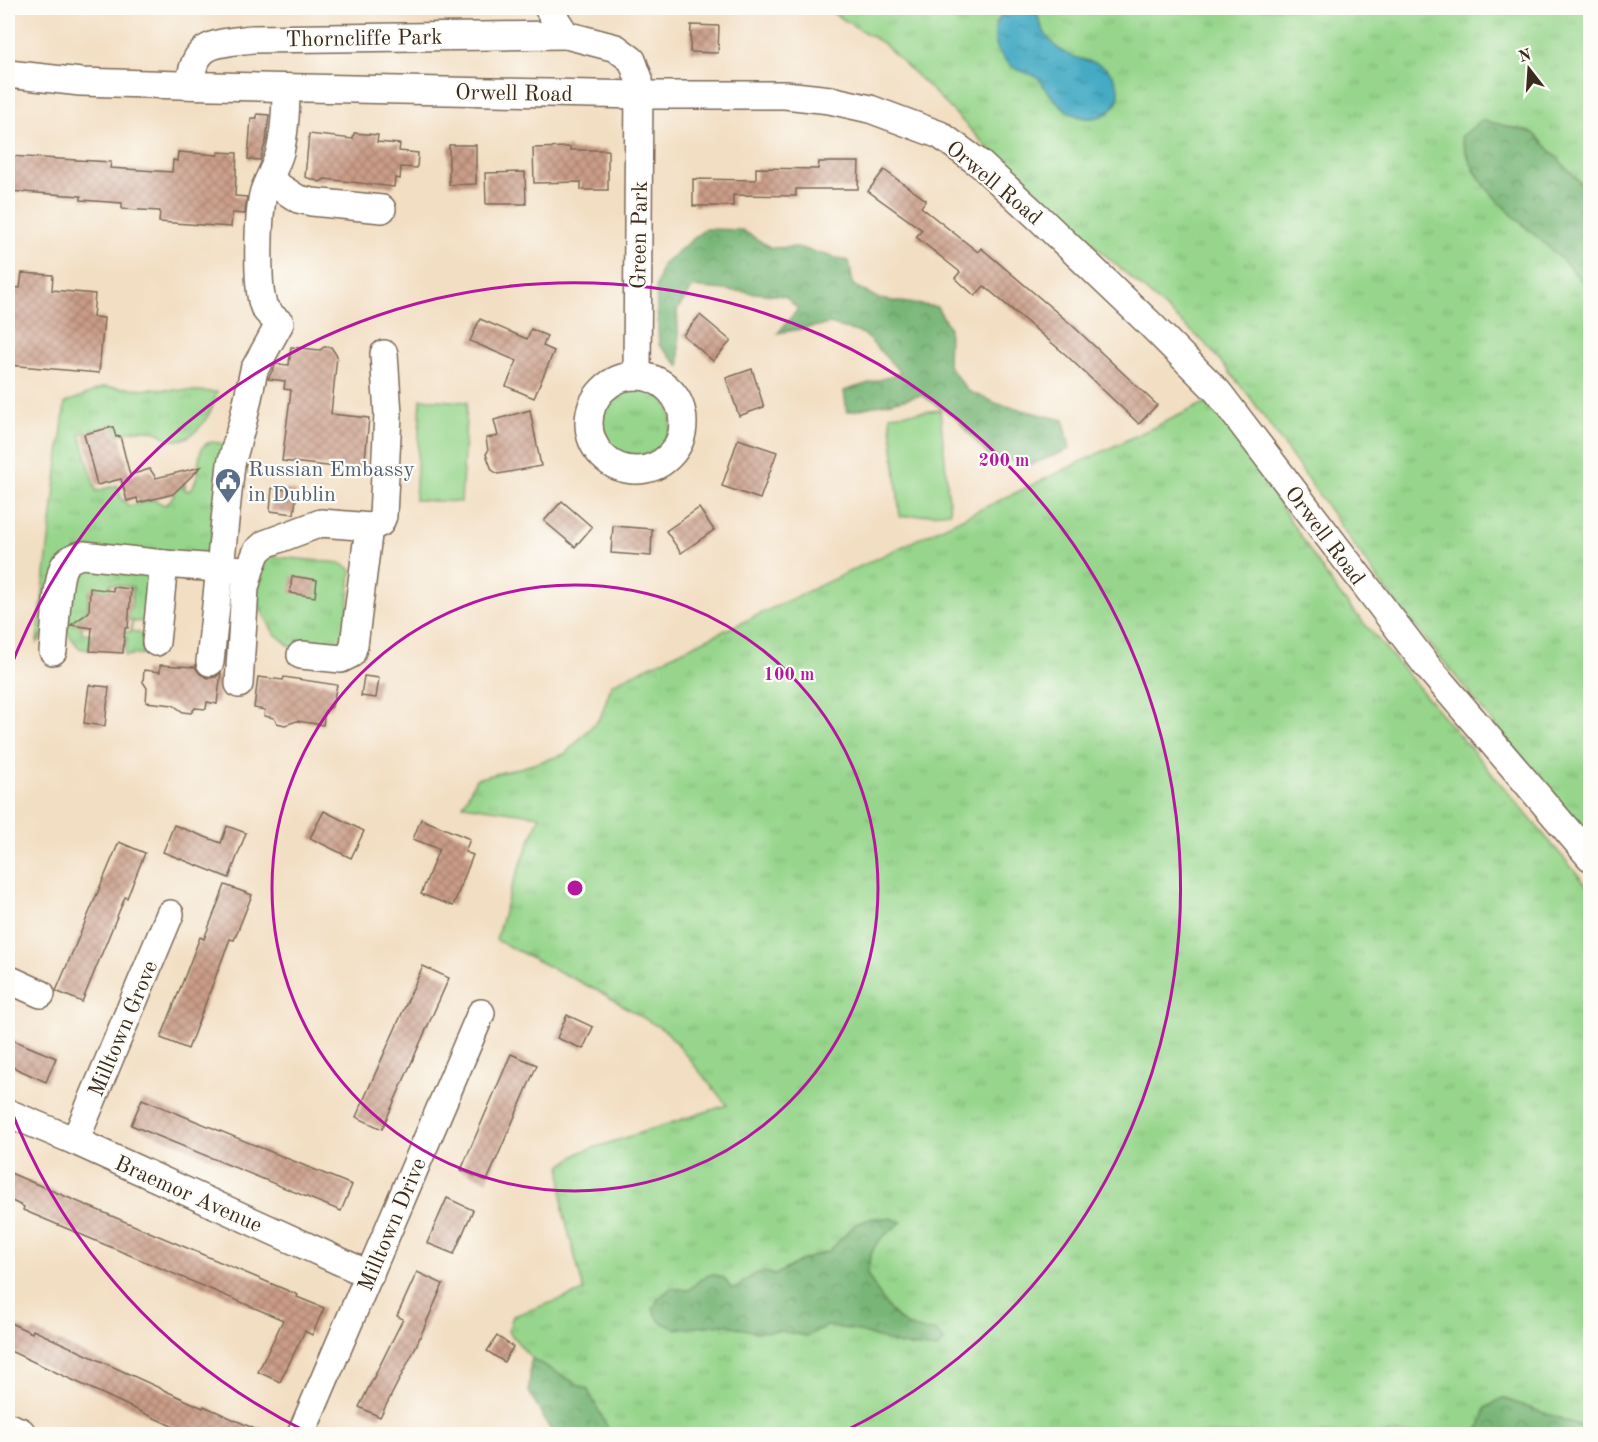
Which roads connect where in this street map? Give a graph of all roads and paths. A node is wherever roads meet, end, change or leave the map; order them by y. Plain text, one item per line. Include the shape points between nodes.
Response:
1 (548, 8) edge
2 (566, 35) junction
3 (8, 74) edge
4 (190, 85) junction
5 (286, 88) junction
6 (640, 95) junction
7 (269, 180) junction
8 (382, 209) dead end
9 (384, 354) dead end
10 (637, 376) dead end
11 (369, 526) junction
12 (164, 564) junction
13 (251, 566) junction
14 (219, 567) junction
15 (156, 642) dead end
16 (54, 651) dead end
17 (301, 655) dead end
18 (210, 662) dead end
19 (239, 684) dead end
20 (1590, 857) edge
21 (170, 914) dead end
22 (8, 979) edge
23 (41, 994) dead end
24 (481, 1013) dead end
25 (8, 1113) edge
26 (75, 1141) junction
27 (370, 1275) junction
28 (8, 1430) edge
29 (19, 1434) edge
30 (301, 1434) edge

1 - 2 street
2 - 4 street, Thorncliffe Park via 252,39 203,50 193,63
2 - 6 street, Thorncliffe Park via 616,48 632,60
3 - 4 street, Orwell Road via 81,82
4 - 5 street, Orwell Road
5 - 6 street, Orwell Road
5 - 7 street via 283,136
6 - 10 street, Green Park
6 - 20 street, Orwell Road via 785,95 830,100 870,109 940,135 979,163 1218,392 1427,666
7 - 8 street via 305,200
7 - 14 street via 259,222 260,293 270,316 280,323 254,370 231,464
9 - 11 street via 388,414 383,516 380,523
11 - 13 street via 321,523 265,544
11 - 17 street via 351,654 341,659
12 - 14 street
12 - 15 street
12 - 16 street via 83,555 69,560 61,573
13 - 14 street via 244,570
13 - 19 street via 245,588
14 - 18 street
21 - 26 street, Milltown Grove
22 - 23 street
24 - 27 street, Milltown Drive
25 - 26 street, Braemor Avenue
26 - 27 street, Braemor Avenue
27 - 30 street, Milltown Drive
28 - 29 main road

